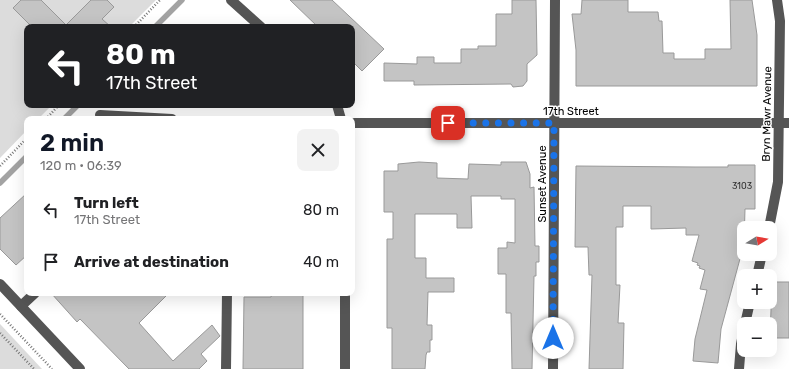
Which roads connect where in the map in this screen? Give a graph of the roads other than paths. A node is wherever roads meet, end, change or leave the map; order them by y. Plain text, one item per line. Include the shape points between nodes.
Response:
1 (231, 0) edge
2 (555, 0) edge
3 (777, 0) edge
4 (258, 24) edge
5 (100, 115) dead end
6 (118, 116) edge
7 (554, 123) junction
8 (784, 123) edge
9 (355, 124) edge
10 (770, 221) edge
11 (0, 284) edge
12 (32, 296) edge
13 (227, 296) edge
14 (345, 296) edge
15 (21, 306) junction
16 (740, 357) edge
17 (80, 369) edge
18 (226, 369) edge
19 (345, 369) edge
20 (553, 369) edge
21 (739, 369) edge

1 - 4 street
2 - 7 street, Sunset Avenue
3 - 8 street, Bryn Mawr Avenue
5 - 6 street
7 - 8 street, 17th Street
7 - 9 street, 17th Street
7 - 20 street, Sunset Avenue
8 - 10 street, Bryn Mawr Avenue via 778,182
11 - 15 street
12 - 15 street
13 - 18 street
14 - 19 street
15 - 17 street
16 - 21 street

